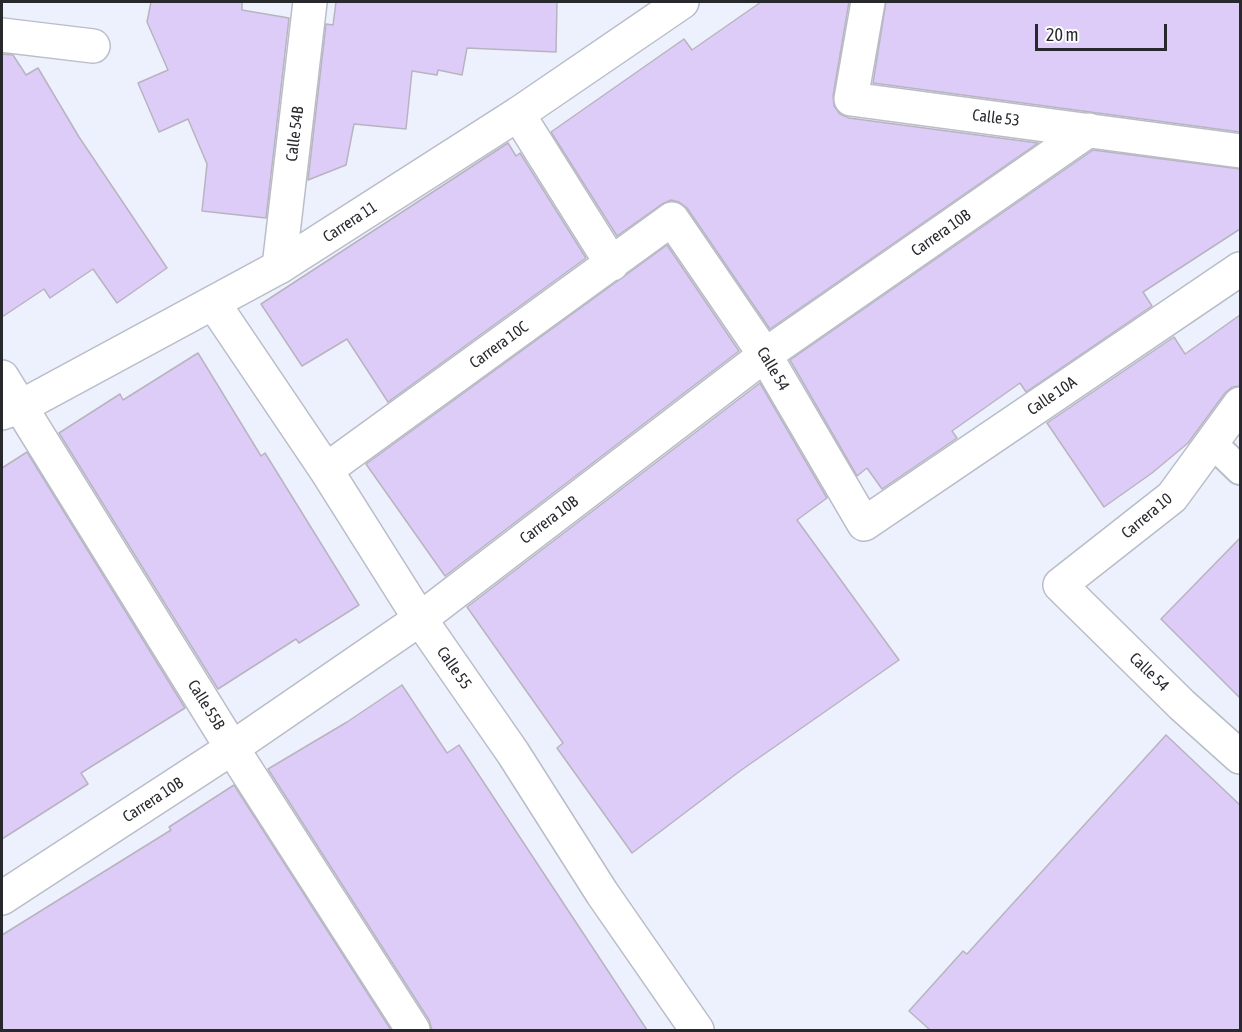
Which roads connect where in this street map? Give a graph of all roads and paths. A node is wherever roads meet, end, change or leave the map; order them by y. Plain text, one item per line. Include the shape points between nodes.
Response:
1 (310, 2) edge
2 (682, 2) edge
3 (868, 2) edge
4 (2, 35) edge
5 (93, 46) dead end
6 (518, 114) junction
7 (1089, 130) junction
8 (1240, 151) edge
9 (672, 219) joint
10 (612, 264) junction
11 (279, 267) junction
12 (1240, 268) edge
13 (214, 304) junction
14 (765, 355) junction
15 (2, 377) edge
16 (1240, 404) edge
17 (12, 410) edge
18 (1211, 442) junction
19 (326, 470) junction
20 (1240, 470) edge
21 (864, 524) joint
22 (1060, 585) joint
23 (420, 619) junction
24 (232, 748) junction
25 (1240, 757) edge
26 (2, 898) edge
27 (413, 1030) edge
28 (697, 1030) edge

1 - 11 street, Calle 54B
2 - 6 street, Carrera 11
3 - 7 street, Calle 53 via 851,99
4 - 5 street
6 - 10 street
6 - 11 street, Carrera 11
7 - 8 street, Calle 53
7 - 14 street, Carrera 10B
9 - 10 street, Carrera 10C
9 - 14 street, Calle 54
10 - 19 street, Carrera 10C
11 - 13 street, Carrera 11
12 - 21 street, Calle 10A
13 - 17 street, Carrera 11
13 - 19 street, Calle 55
14 - 21 street, Calle 54
14 - 23 street, Carrera 10B
15 - 17 street, Calle 55B
16 - 18 street, Carrera 10
17 - 24 street, Calle 55B
18 - 20 street
18 - 22 street, Carrera 10 via 1172,497
19 - 23 street, Calle 55
22 - 25 street, Calle 54
23 - 24 street, Carrera 10B
23 - 28 street, Calle 55
24 - 26 street, Carrera 10B
24 - 27 street, Calle 55B

